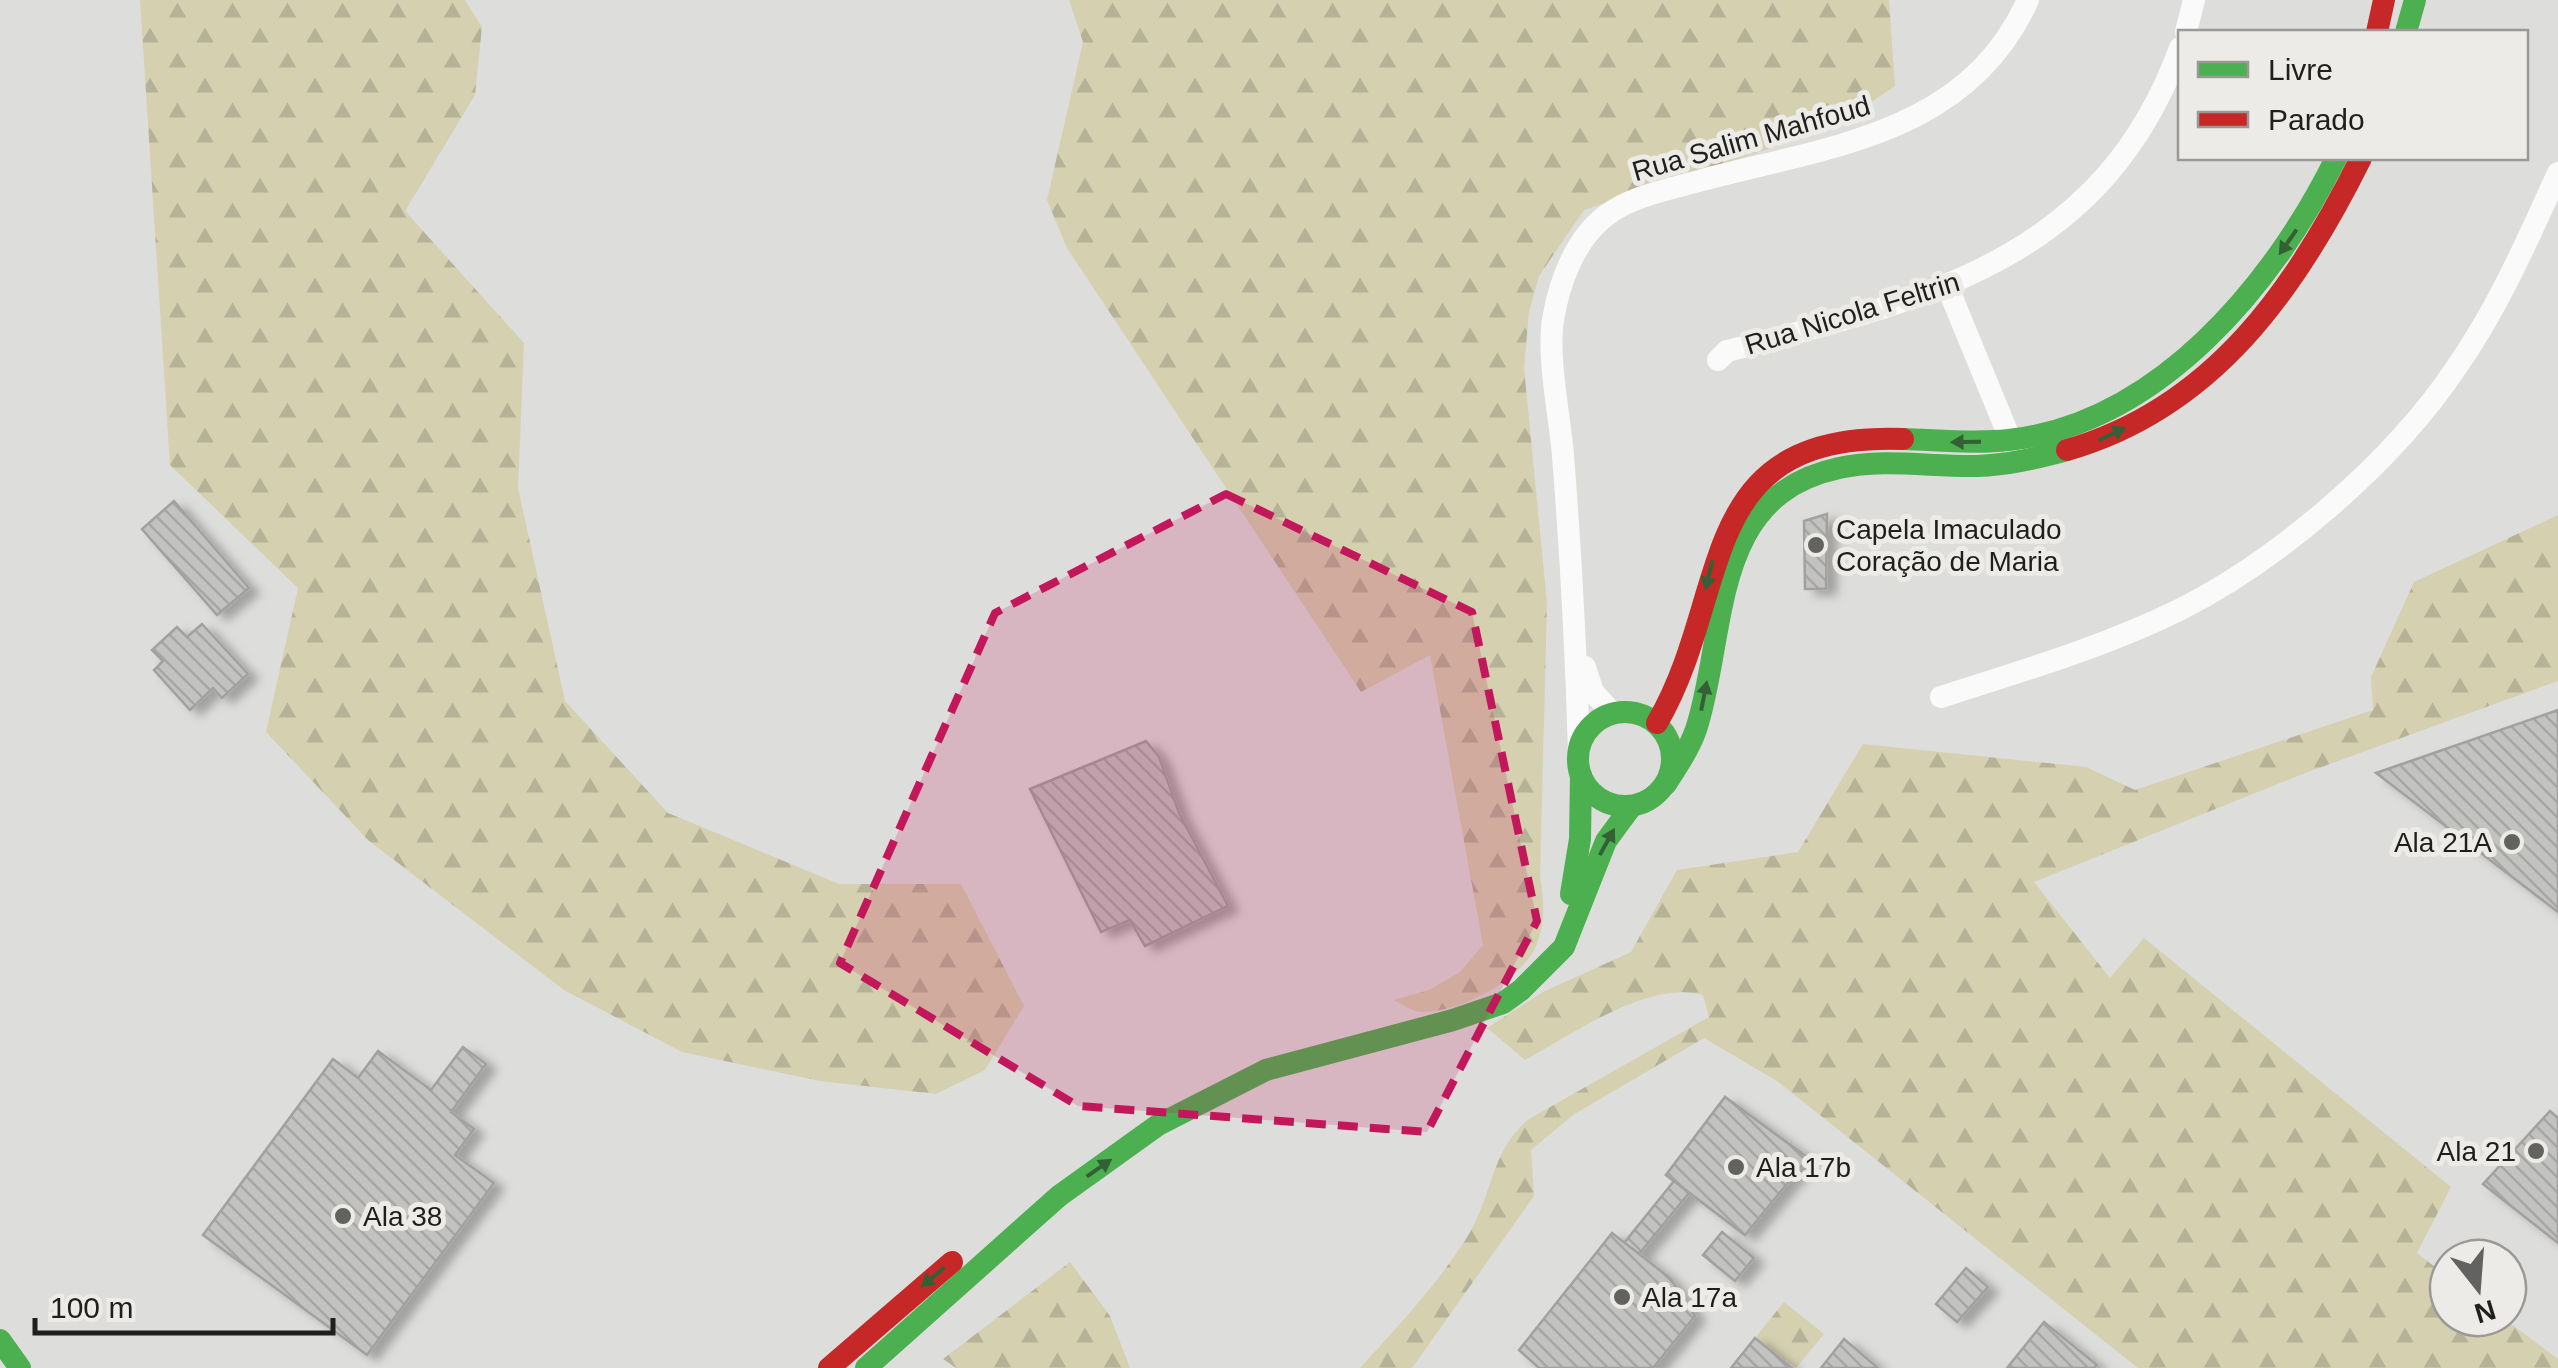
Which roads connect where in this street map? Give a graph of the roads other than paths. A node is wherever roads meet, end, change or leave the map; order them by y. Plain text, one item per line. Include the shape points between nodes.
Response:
1 (2028, 0) edge
2 (2194, 0) edge
3 (2384, 0) edge
4 (2415, 0) edge
5 (2186, 30) edge
6 (2377, 30) edge
7 (2407, 30) edge
8 (2178, 52) edge
9 (2335, 160) edge
10 (2360, 160) edge
11 (2558, 172) edge
12 (1948, 288) junction
13 (1718, 360) dead end
14 (2012, 440) junction
15 (2020, 464) junction
16 (1575, 608) junction
17 (1941, 697) dead end
18 (1613, 714) junction
19 (1657, 723) junction
20 (1578, 751) junction
21 (1580, 776) junction
22 (1666, 784) junction
23 (1631, 806) junction
24 (1564, 946) junction
25 (1409, 1030) junction
26 (0, 1340) edge
27 (20, 1368) edge
28 (830, 1368) edge
29 (866, 1368) edge

1 - 16 street, Rua Salim Mahfoud via 1997,56 1959,93 1887,132 1666,190 1609,212 1585,235 1552,324
2 - 5 street
3 - 6 main road
4 - 7 main road
8 - 12 street, Rua Nicola Feltrin via 2142,132 2100,185 2046,232
9 -> 14 main road via 2293,238 2244,301 2196,346 2095,412 2046,434
15 -> 10 main road via 2122,430 2206,372 2298,274
11 - 17 street via 2455,371 2407,428 2286,542 2180,610 2102,644
12 - 13 street, Rua Nicola Feltrin via 1727,351
12 - 14 street
14 - 15 street
14 -> 19 main road via 1854,442 1778,466 1749,491 1724,531 1683,679
22 -> 15 main road via 1699,722 1736,556 1775,496 1827,470 1870,464
16 - 18 street, Rua Salim Mahfoud via 1587,681
16 - 20 street, Rua Salim Mahfoud
18 - 19 main road
18 - 20 main road via 1590,728
19 - 22 main road via 1673,752
20 - 21 main road
21 - 23 main road via 1600,800
21 - 24 main road via 1580,839
22 - 23 main road
24 -> 23 main road via 1606,842
24 - 25 main road via 1503,1002
25 -> 28 main road via 1391,1024 1327,1032 1186,1085 1068,1166
29 -> 25 main road via 1007,1238 1158,1125 1266,1070
26 - 27 main road

